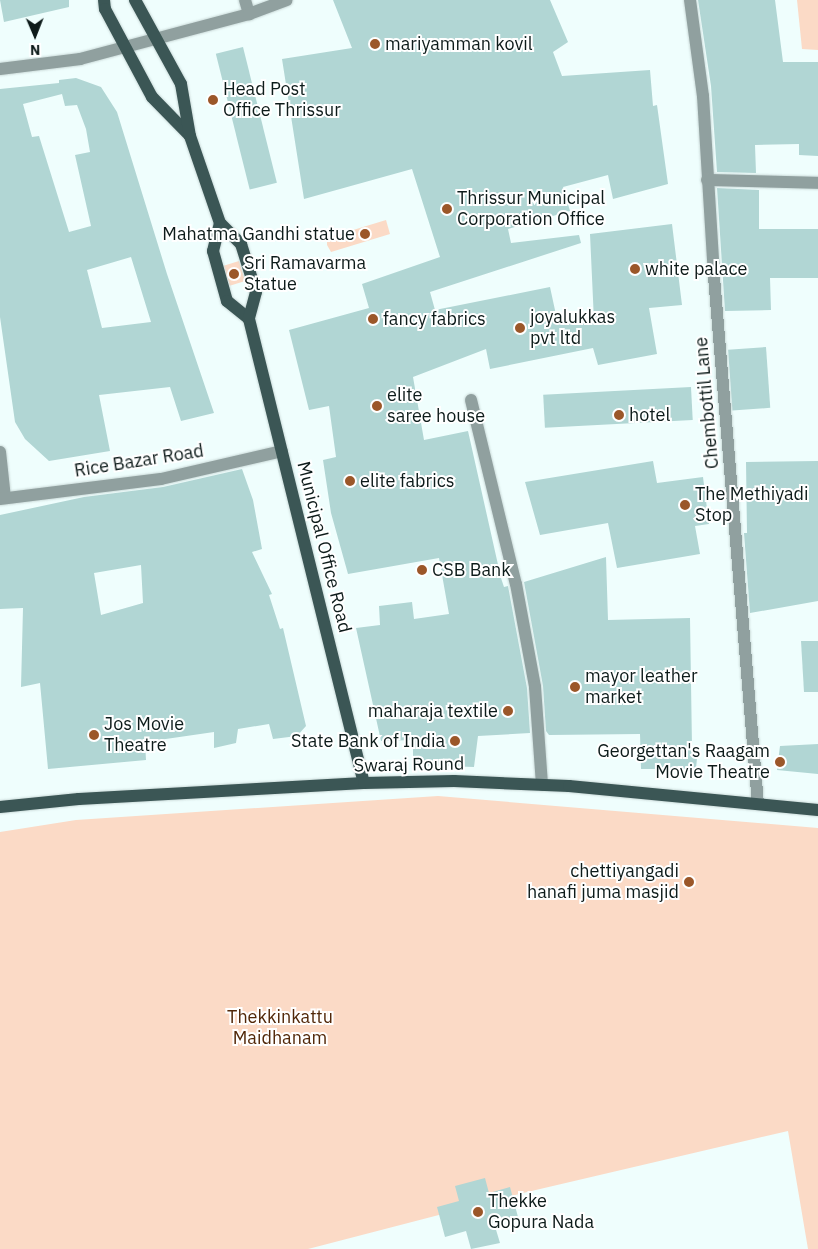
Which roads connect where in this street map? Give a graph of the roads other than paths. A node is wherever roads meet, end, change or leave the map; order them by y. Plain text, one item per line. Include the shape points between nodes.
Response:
1 (104, 0) edge
2 (135, 0) edge
3 (245, 0) edge
4 (286, 0) edge
5 (690, 0) edge
6 (249, 14) junction
7 (157, 39) junction
8 (126, 48) junction
9 (0, 69) edge
10 (190, 136) junction
11 (707, 180) junction
12 (818, 183) edge
13 (220, 223) junction
14 (249, 319) junction
15 (471, 400) dead end
16 (282, 451) junction
17 (0, 452) edge
18 (3, 499) edge
19 (364, 782) junction
20 (542, 785) junction
21 (758, 804) junction
22 (0, 806) edge
23 (818, 810) edge

1 - 8 main road, Municipal Office Road via 105,9
2 - 7 main road, Municipal Office Road
3 - 6 street
4 - 6 street
5 - 11 street, Chembottil Lane via 702,96
6 - 7 street
7 - 8 street
7 - 10 main road, Municipal Office Road via 181,84
8 - 9 street via 80,59
8 - 10 main road, Municipal Office Road via 152,97
10 - 13 main road, Municipal Office Road
11 - 12 street
11 - 21 street, Chembottil Lane
13 - 14 main road, Municipal Office Road via 241,244 256,292
13 - 14 main road via 213,251 227,300
14 - 16 main road, Municipal Office Road
15 - 20 street via 516,584 534,678
16 - 18 street, Rice Bazar Road via 161,479
16 - 19 main road, Municipal Office Road
17 - 18 street
19 - 20 main road, Swaraj Round via 454,781
19 - 22 main road, Swaraj Round
20 - 21 main road, Swaraj Round
21 - 23 main road, Swaraj Round

